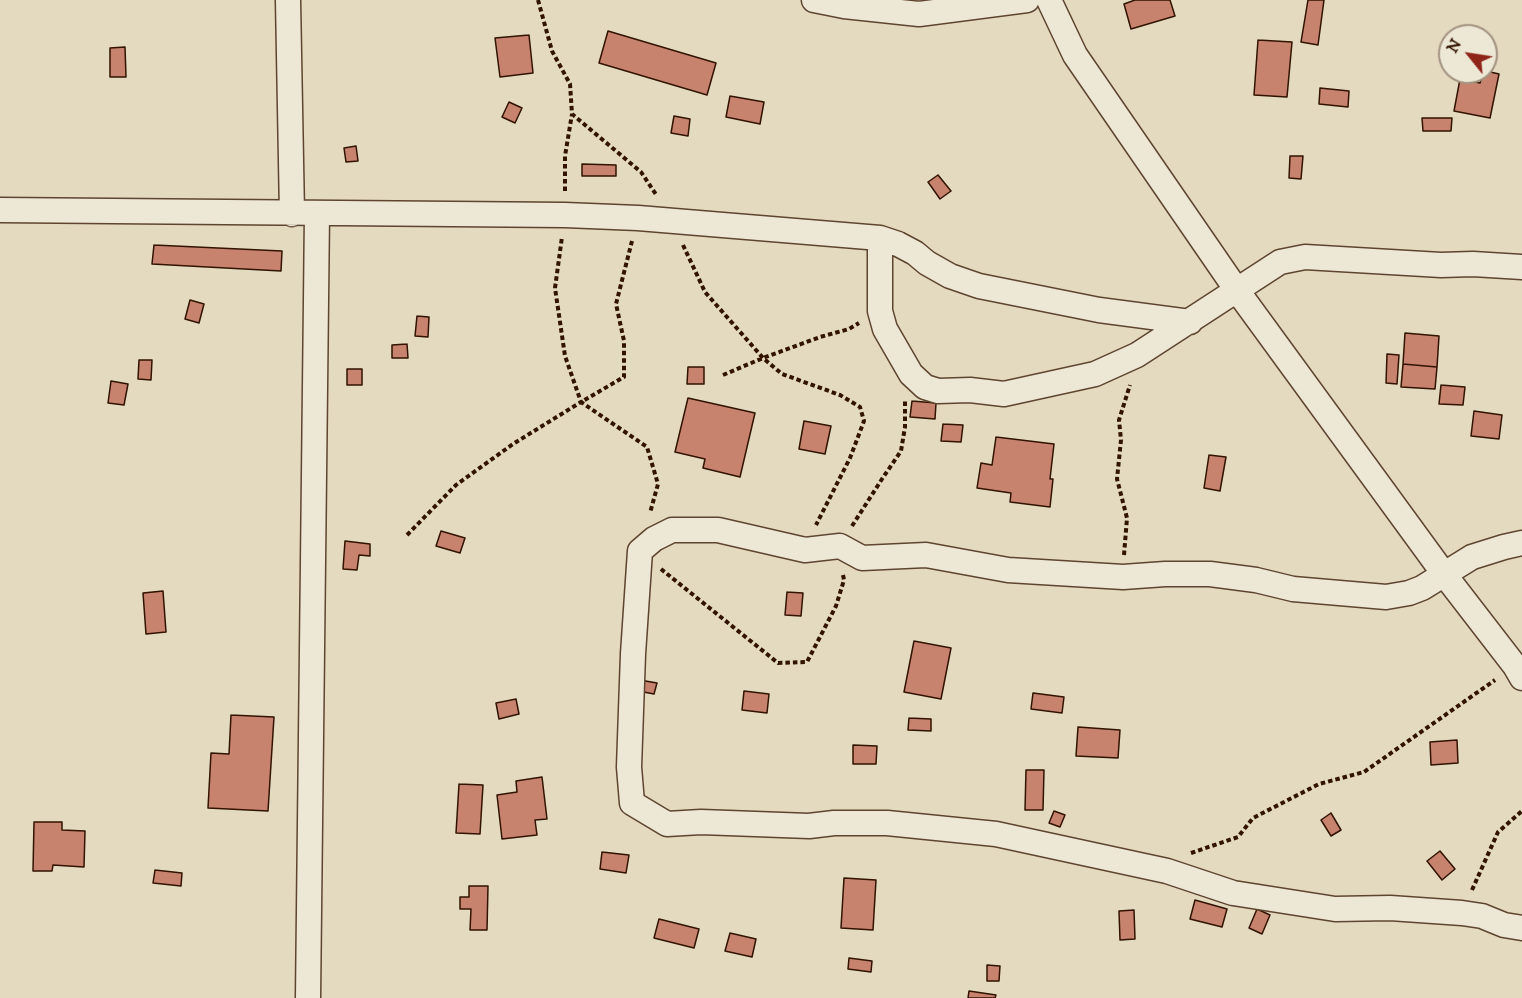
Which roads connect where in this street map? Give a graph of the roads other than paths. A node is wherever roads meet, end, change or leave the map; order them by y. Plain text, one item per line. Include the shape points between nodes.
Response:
1 (288, 0) edge
2 (814, 0) edge
3 (1027, 0) edge
4 (1048, 0) edge
5 (0, 210) edge
6 (317, 213) junction
7 (292, 214) junction
8 (880, 238) junction
9 (1522, 267) edge
10 (1236, 289) junction
11 (1190, 322) junction
12 (1522, 543) edge
13 (1444, 574) junction
14 (1519, 672) edge
15 (1522, 928) edge
16 (308, 998) edge

1 - 7 street
2 - 3 street via 919,14
4 - 10 street via 1075,55
5 - 7 street
6 - 7 street
6 - 8 street via 638,218
6 - 16 street
8 - 11 street via 915,253 950,276 979,286 1099,310
8 - 11 street via 880,311 885,330 911,374 925,387 938,391 1004,394 1095,374 1137,355
9 - 10 street via 1305,257 1280,262
10 - 11 street
10 - 13 street
12 - 13 street via 1472,557
13 - 14 street
13 - 15 street via 1422,588 1386,597 1293,589 1210,574 1123,577 1008,570 926,555 862,558 840,546 804,550 718,530 672,530 640,551 629,767 632,803 667,824 886,823 996,834 1167,871 1233,893 1335,909 1462,913

